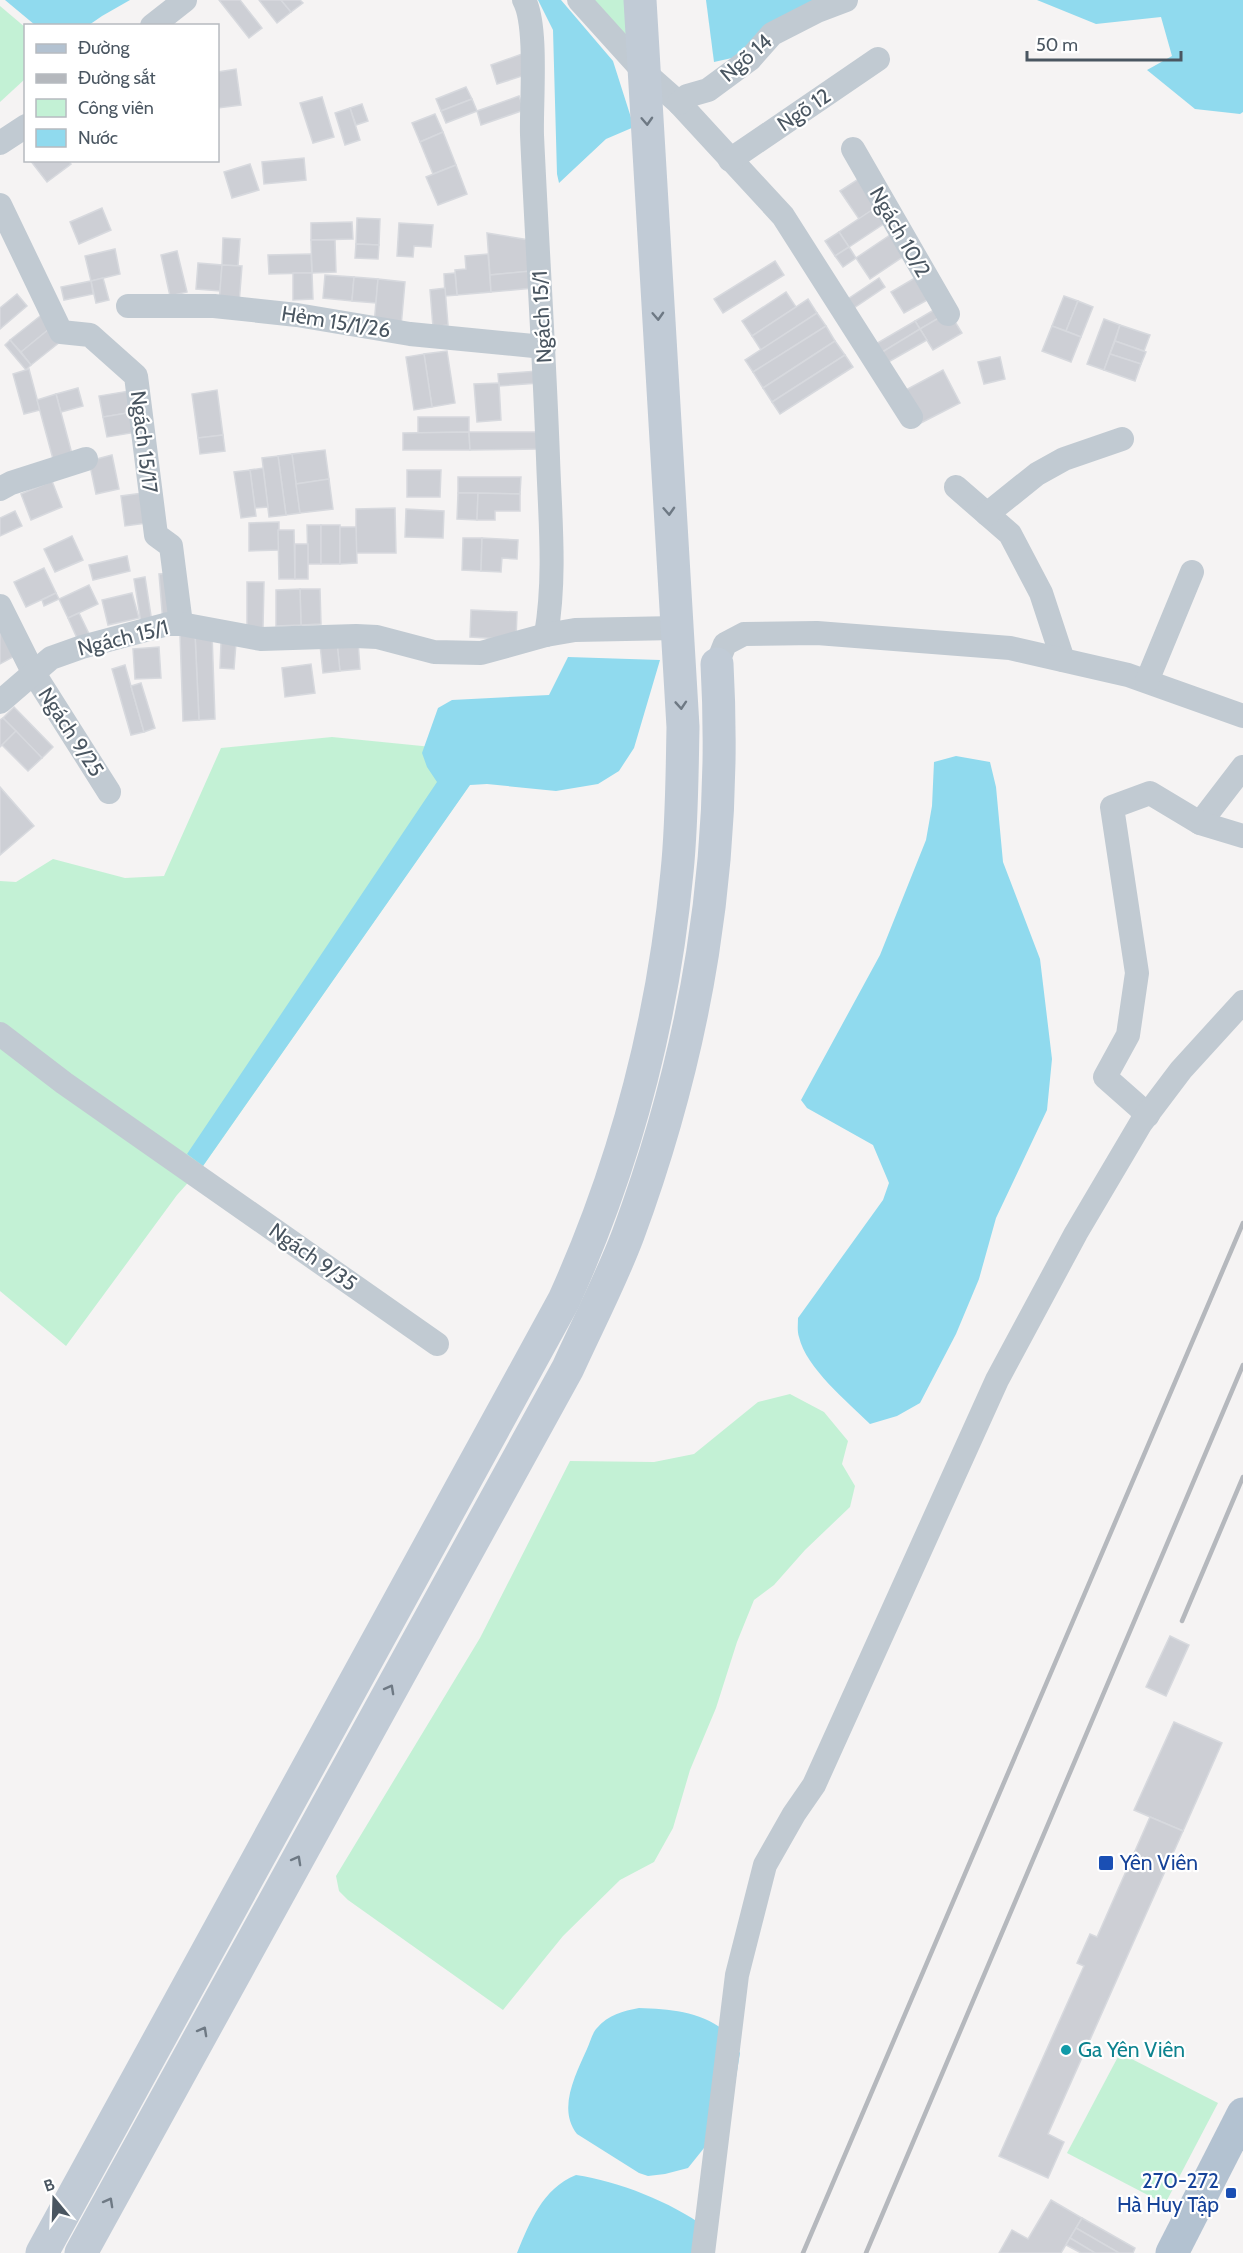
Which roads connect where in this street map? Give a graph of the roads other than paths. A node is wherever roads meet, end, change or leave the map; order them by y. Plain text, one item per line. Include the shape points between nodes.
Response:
1 (185, 0) edge
2 (524, 0) edge
3 (579, 0) edge
4 (640, 0) edge
5 (846, 0) edge
6 (155, 24) edge
7 (878, 59) dead end
8 (644, 72) junction
9 (679, 103) junction
10 (24, 127) edge
11 (0, 142) edge
12 (853, 149) dead end
13 (730, 160) junction
14 (0, 205) edge
15 (128, 306) dead end
16 (948, 314) dead end
17 (544, 347) junction
18 (911, 417) dead end
19 (1122, 439) dead end
20 (86, 459) dead end
21 (956, 487) dead end
22 (0, 489) edge
23 (987, 514) junction
24 (1192, 572) dead end
25 (0, 606) edge
26 (180, 624) junction
27 (676, 628) junction
28 (546, 635) junction
29 (1063, 660) junction
30 (717, 663) joint
31 (33, 672) junction
32 (1147, 681) junction
33 (0, 702) edge
34 (1243, 716) edge
35 (1243, 767) edge
36 (109, 792) dead end
37 (1200, 823) junction
38 (1243, 836) edge
39 (669, 944) junction
40 (705, 950) junction
41 (1243, 1002) edge
42 (0, 1034) edge
43 (1148, 1115) junction
44 (437, 1344) dead end
45 (1241, 2127) edge
46 (58, 2224) junction
47 (84, 2247) edge
48 (42, 2253) edge
49 (703, 2253) edge
50 (1172, 2253) edge

1 - 6 street
2 - 17 street, Ngách 15/1 via 531,36 532,132
3 - 8 street
4 - 8 street
5 - 9 street, Ngõ 14 via 772,34 750,59 708,90 687,96
7 - 13 street, Ngõ 12
8 - 9 street
8 -> 27 street
9 - 13 street
10 - 11 street
12 - 16 street, Ngách 10/2
13 - 18 street via 783,216
14 - 26 street, Ngách 15/17 via 61,332 90,335 136,376 156,535 171,546
15 - 17 street, Hẻm 15/1/26 via 214,306 410,334
17 - 28 street, Ngách 15/1 via 551,537 551,607
19 - 23 street via 1064,459 1037,474
20 - 22 street
21 - 23 street
23 - 29 street via 1010,534 1036,584
24 - 32 street
25 - 31 street, Ngách 9/25
26 - 28 street, Ngách 15/1 via 261,639 377,637 434,652 481,653
26 - 31 street, Ngách 15/1 via 82,646 51,658
27 - 28 street, Ngách 15/1 via 575,630
27 -> 39 street via 682,792
29 - 30 street via 1010,648 817,633 744,634 725,644
29 - 32 street
30 - 40 street via 719,787
31 - 33 street, Ngách 15/1
31 - 36 street, Ngách 9/25
32 - 34 street
35 - 37 street
37 - 38 street
37 - 43 street via 1150,793 1112,807 1137,973 1128,1035 1105,1077
39 - 40 street
39 - 46 street via 655,1019 616,1168 590,1243 564,1300
47 -> 40 street via 568,1368 627,1238 654,1163
41 - 43 street via 1181,1070
42 - 44 street, Ngách 9/35
43 - 49 street via 1076,1233 997,1380 814,1785 765,1865 738,1975
45 - 50 main road
46 - 47 street
46 - 48 street

